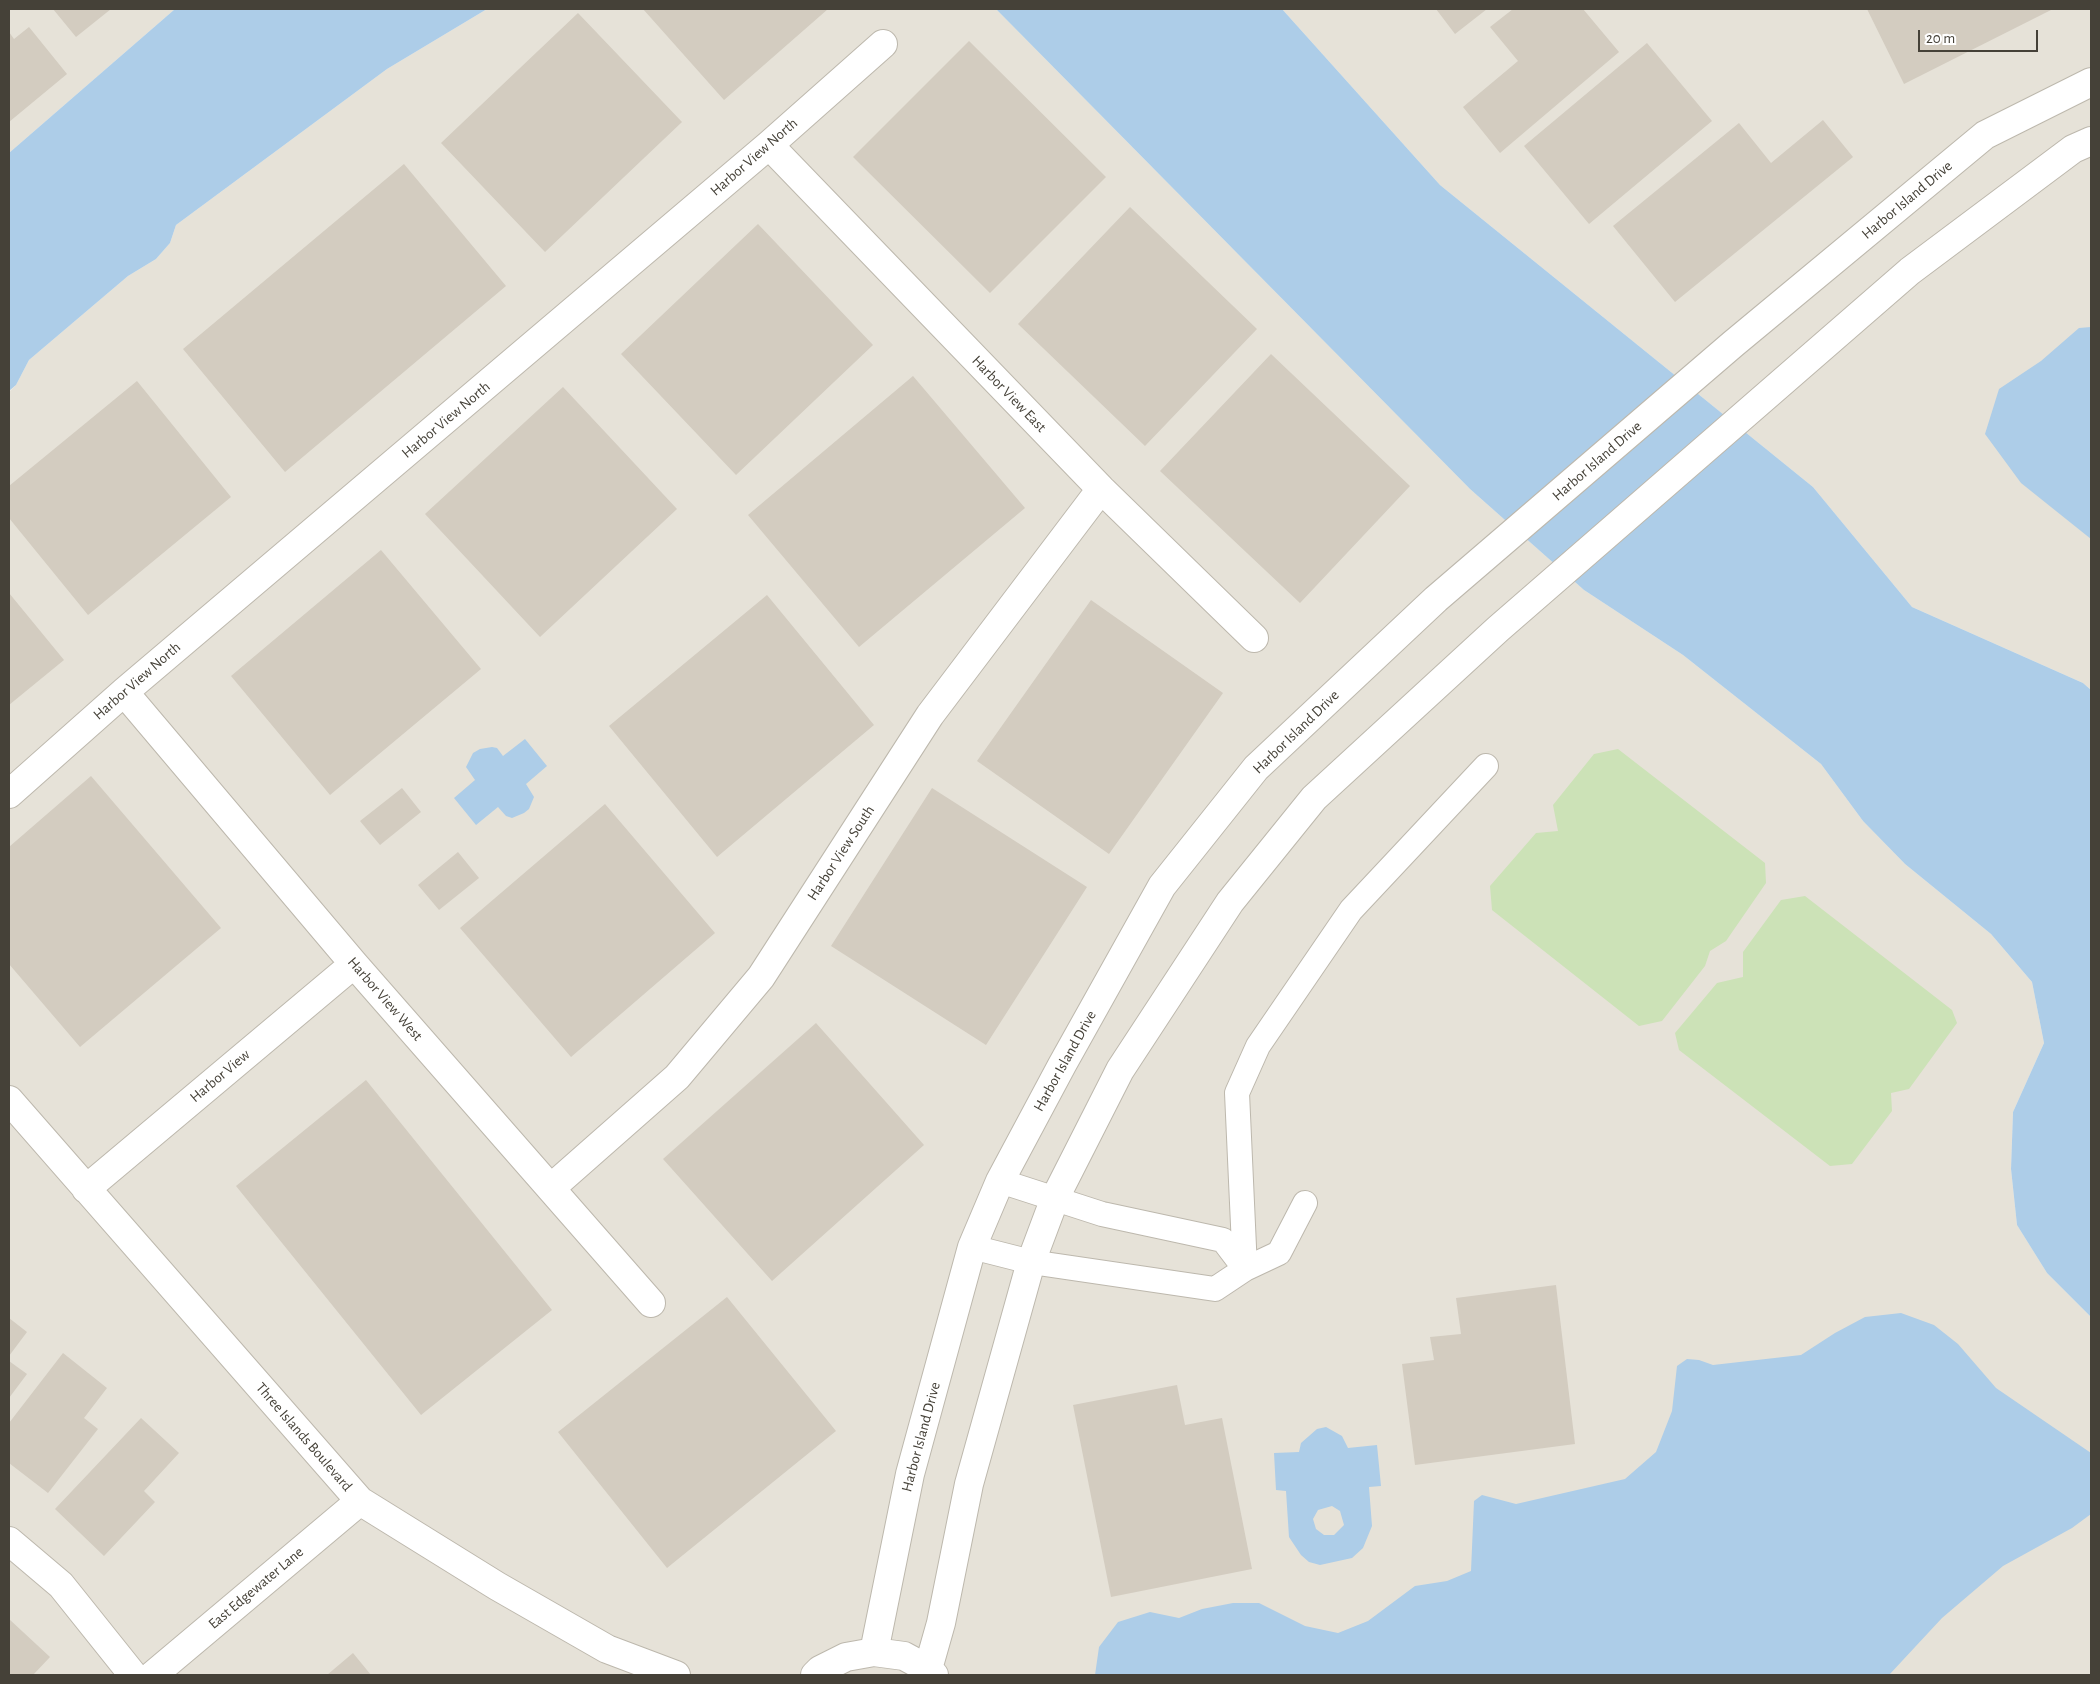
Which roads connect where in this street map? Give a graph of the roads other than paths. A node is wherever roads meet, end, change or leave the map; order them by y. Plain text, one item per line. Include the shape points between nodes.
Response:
1 (882, 44) dead end
2 (2091, 82) edge
3 (2091, 141) edge
4 (769, 145) junction
5 (1101, 489) junction
6 (1254, 638) dead end
7 (124, 692) junction
8 (1486, 766) dead end
9 (9, 794) edge
10 (354, 964) junction
11 (9, 1100) edge
12 (1000, 1181) junction
13 (551, 1188) junction
14 (86, 1189) junction
15 (1055, 1198) junction
16 (1305, 1203) dead end
17 (972, 1247) junction
18 (1031, 1262) junction
19 (1245, 1270) junction
20 (651, 1303) dead end
21 (360, 1501) junction
22 (9, 1541) edge
23 (874, 1652) junction
24 (931, 1672) edge
25 (133, 1675) edge
26 (153, 1675) edge
27 (676, 1675) edge
28 (815, 1675) edge

1 - 4 street, Harbor View North
2 - 12 street, Harbor Island Drive via 1986,135 1733,344 1436,599 1256,768 1162,886
3 - 15 street via 2073,150 1910,271 1498,629 1314,798 1230,902 1120,1070
4 - 5 street, Harbor View East
4 - 7 street, Harbor View North
5 - 6 street, Harbor View East
5 - 13 street, Harbor View South via 930,715 761,977 677,1077
7 - 9 street, Harbor View North
7 - 10 street, Harbor View West
8 - 19 lane via 1351,910 1258,1046 1238,1094
10 - 13 street, Harbor View West
10 - 14 street, Harbor View
11 - 14 street, Three Islands Boulevard
12 - 15 lane
12 - 17 street, Harbor Island Drive
13 - 20 street, Harbor View West
14 - 21 street, Three Islands Boulevard
15 - 18 street
15 - 19 lane via 1102,1214 1223,1240
16 - 19 lane via 1279,1253
17 - 18 lane
17 - 23 street, Harbor Island Drive via 910,1474
18 - 19 lane via 1215,1289
18 - 24 street via 969,1484
21 - 26 street, East Edgewater Lane
21 - 27 street, Three Islands Boulevard via 607,1649
22 - 25 street via 61,1585
23 - 24 street via 904,1656
23 - 28 street via 846,1657

